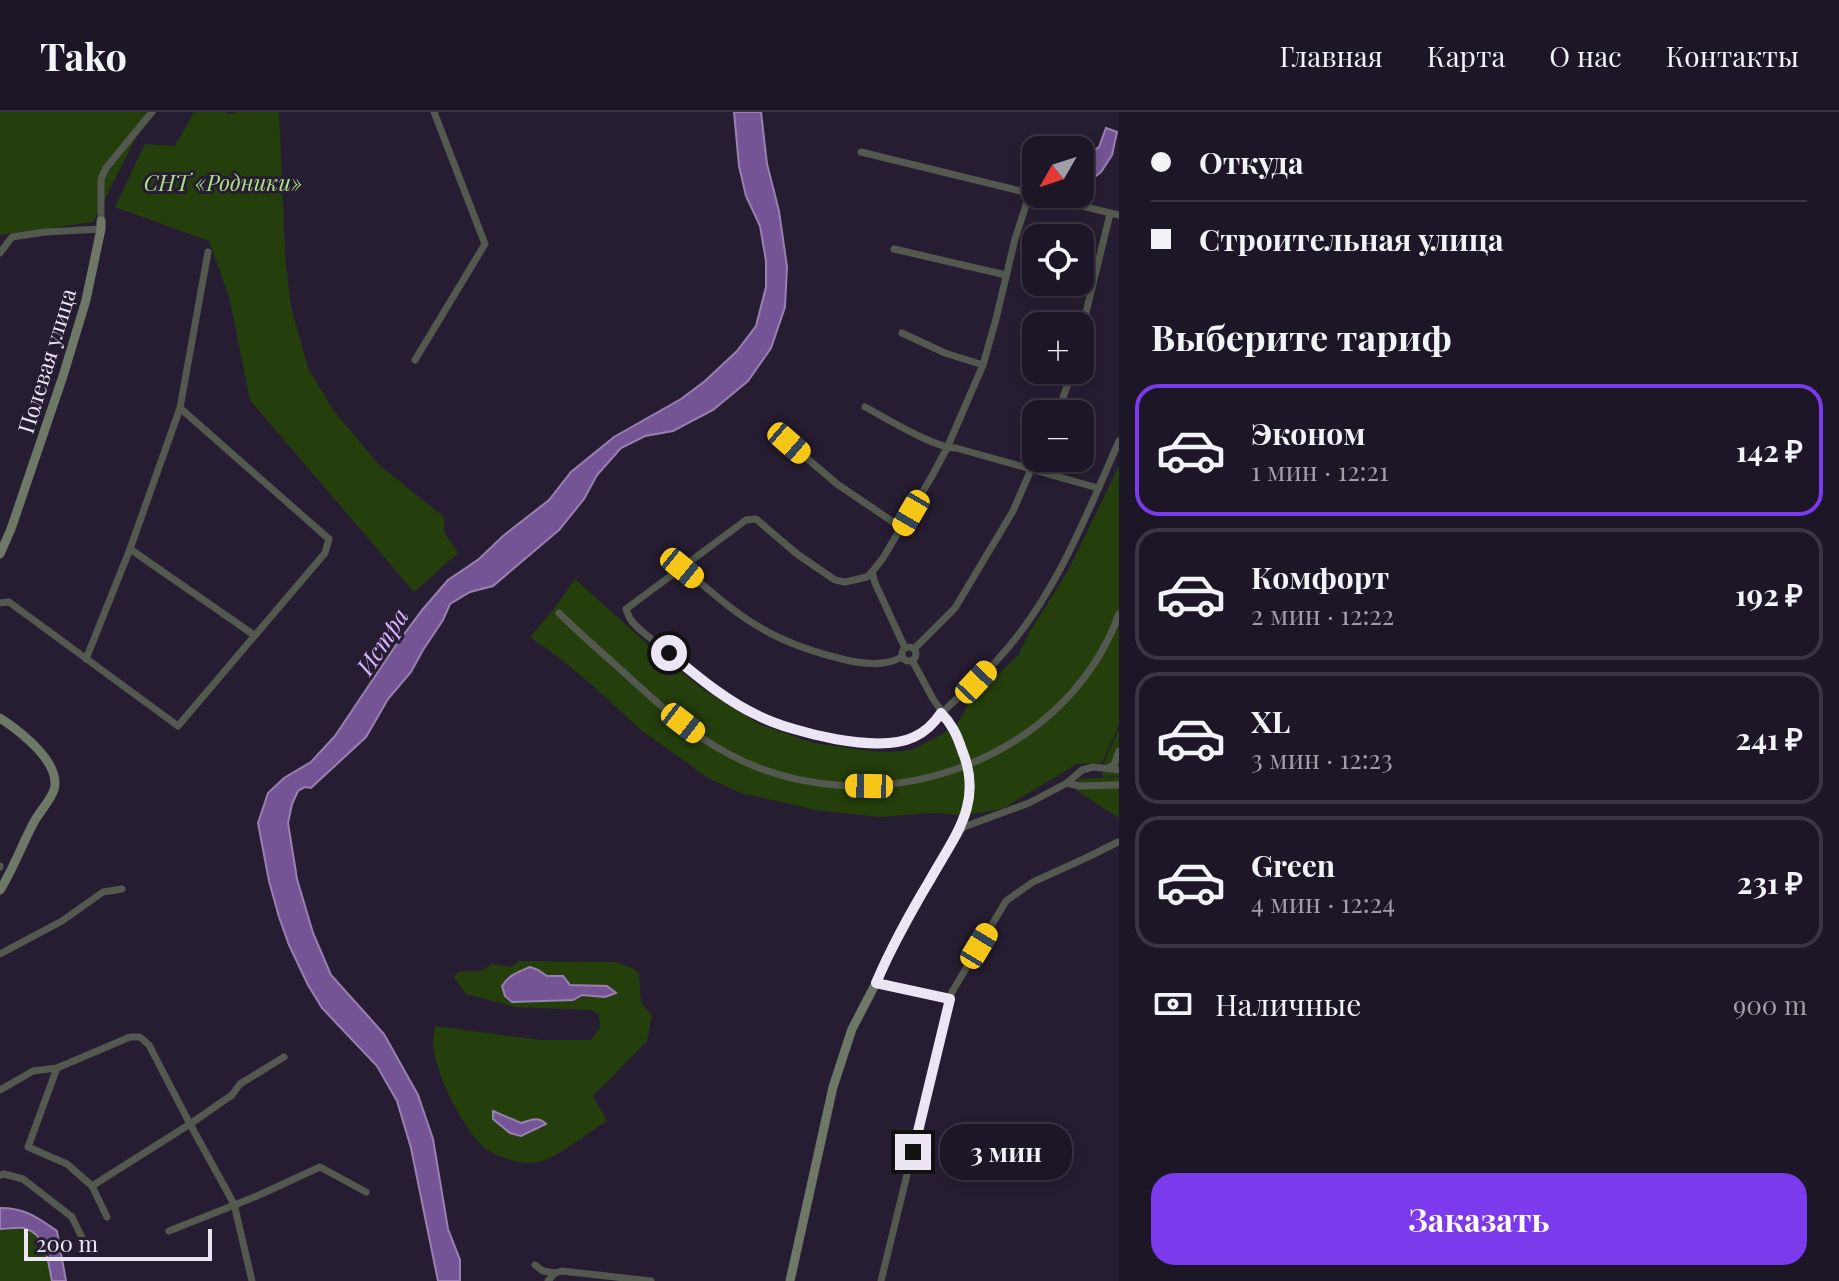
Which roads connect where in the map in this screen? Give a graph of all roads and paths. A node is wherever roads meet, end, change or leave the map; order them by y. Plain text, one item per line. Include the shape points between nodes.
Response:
1 (152, 112) edge
2 (434, 112) edge
3 (861, 152) dead end
4 (1022, 191) edge
5 (1026, 208) edge
6 (1091, 208) edge
7 (1115, 214) edge
8 (101, 225) junction
9 (894, 249) dead end
10 (208, 252) dead end
11 (0, 253) edge
12 (1006, 275) junction
13 (1087, 312) edge
14 (902, 333) dead end
15 (415, 360) dead end
16 (983, 365) junction
17 (865, 407) dead end
18 (180, 408) junction
19 (1119, 441) edge
20 (789, 443) dead end
21 (947, 448) junction
22 (1022, 466) edge
23 (1030, 472) edge
24 (1042, 472) edge
25 (1098, 488) junction
26 (902, 528) junction
27 (130, 549) junction
28 (0, 554) edge
29 (682, 568) junction
30 (872, 572) junction
31 (0, 603) edge
32 (559, 613) dead end
33 (1119, 614) edge
34 (254, 635) junction
35 (910, 648) junction
36 (902, 657) junction
37 (86, 659) junction
38 (912, 660) junction
39 (941, 713) junction
40 (0, 718) edge
41 (1119, 751) edge
42 (969, 765) junction
43 (1105, 769) junction
44 (1119, 770) edge
45 (1067, 783) junction
46 (1119, 785) edge
47 (961, 828) junction
48 (1118, 842) edge
49 (122, 889) dead end
50 (0, 890) edge
51 (0, 954) edge
52 (876, 983) junction
53 (950, 999) junction
54 (284, 1057) dead end
55 (57, 1068) junction
56 (0, 1090) edge
57 (190, 1124) junction
58 (0, 1175) edge
59 (92, 1186) junction
60 (366, 1192) dead end
61 (234, 1204) junction
62 (107, 1217) dead end
63 (169, 1231) dead end
64 (87, 1248) dead end
65 (535, 1265) dead end
66 (555, 1273) junction
67 (252, 1281) edge
68 (548, 1281) edge
69 (651, 1281) edge
70 (790, 1281) edge
71 (881, 1281) edge

1 - 8 street via 101,179
2 - 15 street via 485,244
3 - 4 street
5 - 12 street
6 - 7 street
7 - 13 street
8 - 11 street via 12,237
8 - 28 street, Полевая улица via 63,376
9 - 12 street
10 - 18 street
12 - 16 street
14 - 16 street
16 - 21 street
17 - 21 street
18 - 27 street
18 - 34 street via 329,539 325,553
19 - 25 street
20 - 26 street
21 - 22 street
21 - 26 street
23 - 35 street via 1013,511 955,608
24 - 25 street
25 - 39 street via 1040,603 1008,647
26 - 30 street
27 - 34 street
27 - 37 street
29 - 30 street via 746,520 756,519 835,580 845,582
29 - 36 street via 760,628 810,651 869,664
29 - 39 street via 626,609 630,619 705,682 759,716 836,740 885,742 914,737
30 - 35 street
31 - 37 street via 9,602
32 - 42 street via 672,715 704,740 753,766 829,785 869,786 927,779
33 - 42 street via 1100,653 1056,708 1015,741
34 - 37 street via 178,726
35 - 36 street
35 - 38 street via 916,655
36 - 38 street
38 - 39 street
39 - 42 street
40 - 50 street via 33,745 56,779
41 - 43 street via 1114,765
42 - 47 street via 970,796
43 - 44 street
43 - 45 street via 1082,770
45 - 46 street
45 - 47 street
47 - 52 street
48 - 53 street via 1033,882 1006,901
49 - 51 street via 103,892
52 - 53 street
52 - 70 street via 852,1029 833,1087
53 - 71 street
54 - 57 street
55 - 56 street via 33,1071
55 - 57 street via 140,1037
55 - 59 street via 28,1147 67,1164
57 - 59 street
57 - 61 street
58 - 64 street via 23,1179 72,1217
59 - 62 street
60 - 61 street via 320,1167
61 - 63 street
61 - 67 street
65 - 66 street
66 - 68 street
66 - 69 street

